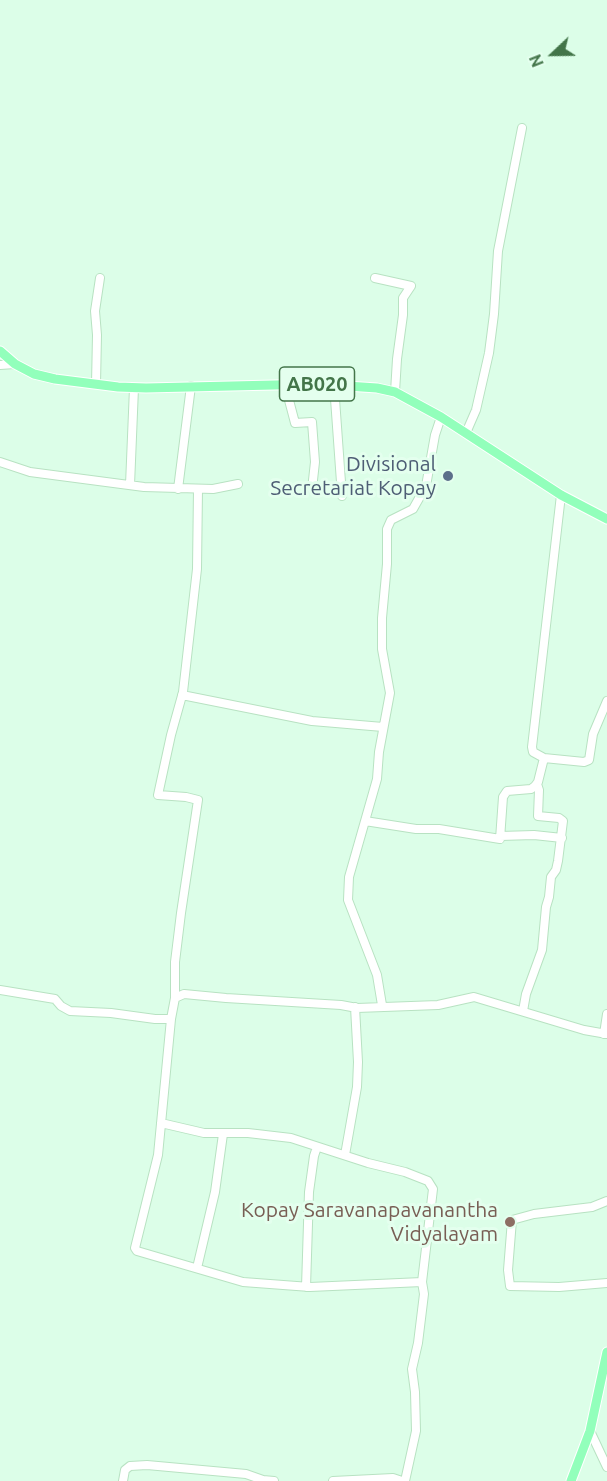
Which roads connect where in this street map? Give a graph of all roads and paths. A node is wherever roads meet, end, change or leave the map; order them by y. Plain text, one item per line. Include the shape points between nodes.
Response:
1 (522, 128) dead end
2 (100, 278) dead end
3 (375, 278) dead end
4 (0, 351) edge
5 (15, 364) junction
6 (0, 365) edge
7 (96, 384) junction
8 (285, 385) junction
9 (334, 385) junction
10 (191, 386) junction
11 (134, 388) junction
12 (394, 392) junction
13 (441, 417) junction
14 (466, 433) junction
15 (0, 462) edge
16 (238, 484) dead end
17 (130, 486) junction
18 (178, 489) junction
19 (198, 489) junction
20 (312, 489) dead end
21 (561, 495) junction
22 (342, 496) dead end
23 (607, 519) edge
24 (182, 695) junction
25 (607, 701) edge
26 (383, 727) junction
27 (544, 759) junction
28 (537, 784) junction
29 (365, 821) junction
30 (500, 836) junction
31 (562, 837) junction
32 (0, 990) edge
33 (175, 998) junction
34 (382, 1005) junction
35 (355, 1007) junction
36 (523, 1011) junction
37 (607, 1014) edge
38 (171, 1019) junction
39 (605, 1034) edge
40 (161, 1123) junction
41 (224, 1134) junction
42 (317, 1147) junction
43 (345, 1155) junction
44 (607, 1201) edge
45 (197, 1268) junction
46 (422, 1282) junction
47 (607, 1283) edge
48 (306, 1287) junction
49 (607, 1352) edge
50 (591, 1431) junction
51 (607, 1467) edge
52 (123, 1481) edge
53 (263, 1481) edge
54 (274, 1481) edge
55 (333, 1481) edge
56 (404, 1481) edge
57 (571, 1481) edge

1 - 14 street via 498,251 489,353 476,410
2 - 7 street via 95,311
3 - 12 street via 411,286 403,298
4 - 5 main road, AB020
5 - 6 street
5 - 7 main road, AB020 via 34,374
7 - 11 main road, AB020
8 - 9 main road, AB020
8 - 10 main road, AB020
8 - 20 street via 295,423 312,422
9 - 12 main road, AB020
9 - 22 street
10 - 11 main road, AB020
10 - 18 street
11 - 17 street
12 - 13 main road, AB020
13 - 14 main road, AB020
13 - 26 street via 426,486 417,505 391,520 387,529 382,649 390,693
14 - 21 main road, AB020
15 - 17 street via 30,472
16 - 19 street
17 - 18 street
18 - 19 street
19 - 24 street via 197,569
21 - 23 main road, AB020
21 - 27 street via 532,747
24 - 26 street via 312,721
24 - 33 street via 158,795 198,801 175,962
25 - 27 street via 593,734 589,760
26 - 29 street via 377,779
27 - 28 street
28 - 30 street via 531,789 507,791 503,797
28 - 31 street via 538,816 563,821
29 - 30 street
29 - 34 street via 349,877 348,900 377,975
30 - 31 street
31 - 36 street via 550,884 542,950
32 - 38 street via 55,999 70,1011
33 - 35 street via 183,994
33 - 38 street
34 - 35 street
34 - 36 street via 438,1005 474,997
35 - 43 street via 357,1087
36 - 39 street
37 - 39 street
38 - 40 street
40 - 41 street
40 - 45 street via 158,1155 135,1248
41 - 42 street via 291,1138
41 - 45 street
42 - 43 street
42 - 48 street via 309,1192
43 - 46 street via 405,1172 428,1181 433,1189
44 - 47 street via 512,1220 508,1270 510,1286
45 - 48 street via 243,1282
46 - 48 street
46 - 56 street via 424,1294 412,1369 416,1431
49 - 50 main road
50 - 51 street
50 - 57 main road
52 - 53 street via 130,1466 246,1474
53 - 54 street
55 - 56 street

